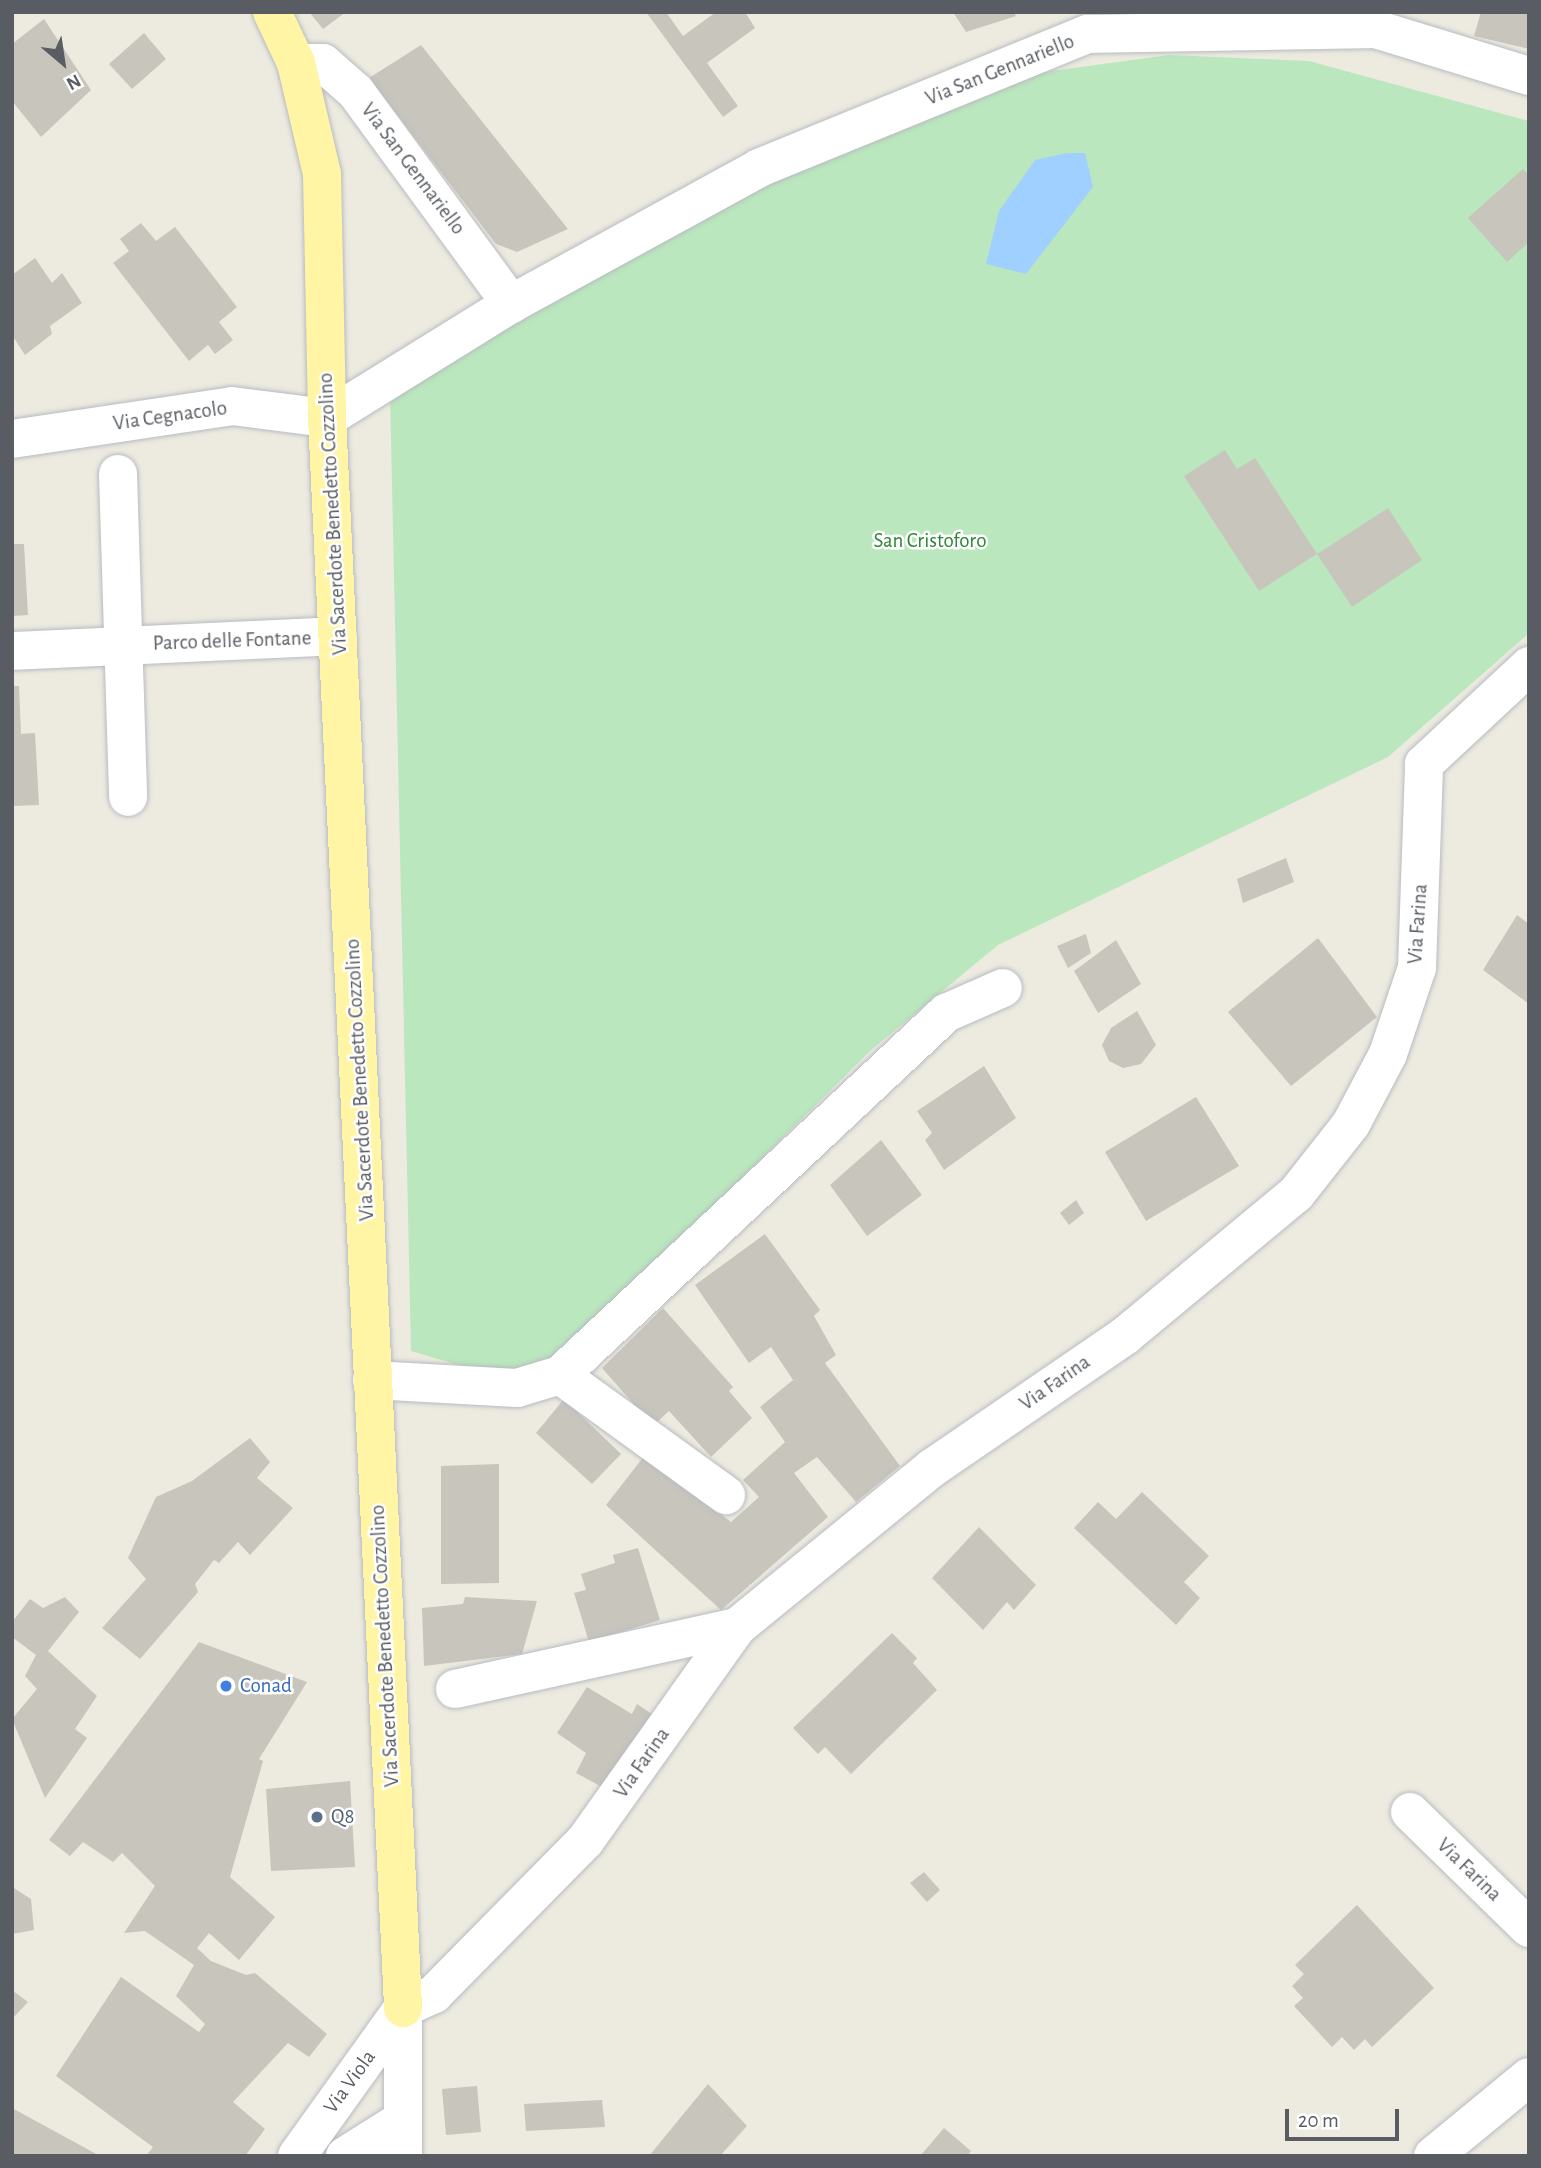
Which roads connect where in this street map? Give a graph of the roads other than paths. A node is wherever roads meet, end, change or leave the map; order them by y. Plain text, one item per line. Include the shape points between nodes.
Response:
1 (272, 12) edge
2 (296, 63) junction
3 (1529, 76) edge
4 (511, 304) junction
5 (327, 418) junction
6 (12, 439) edge
7 (118, 474) dead end
8 (338, 636) junction
9 (126, 645) junction
10 (12, 650) edge
11 (1529, 666) edge
12 (128, 797) dead end
13 (1003, 988) dead end
14 (560, 1374) junction
15 (372, 1380) junction
16 (726, 1495) dead end
17 (737, 1628) junction
18 (455, 1689) dead end
19 (1410, 1812) dead end
20 (1529, 1928) edge
21 (403, 2008) junction
22 (1529, 2077) edge
23 (402, 2138) edge
24 (298, 2156) edge
25 (345, 2156) edge
26 (1433, 2156) edge

1 - 2 main road, Via Sacerdote Benedetto Cozzolino
2 - 4 street, Via San Gennariello via 323,63 356,92
2 - 5 main road, Via Sacerdote Benedetto Cozzolino via 322,174
3 - 4 street, Via San Gennariello via 1375,29 1088,34 759,168
4 - 5 street, Via San Gennariello
5 - 6 street, Via Cegnacolo via 232,406
5 - 8 main road, Via Sacerdote Benedetto Cozzolino
7 - 9 street, Parco delle Fontane
8 - 9 street, Parco delle Fontane
8 - 15 main road, Via Sacerdote Benedetto Cozzolino
9 - 10 street, Parco delle Fontane
9 - 12 street, Parco delle Fontane
11 - 17 street, Via Farina via 1424,764 1417,968 1388,1054 1351,1124 1296,1194 1126,1335 932,1468
13 - 14 street via 946,1013
14 - 15 street via 517,1388
14 - 16 street
15 - 21 main road, Via Sacerdote Benedetto Cozzolino
17 - 18 street
17 - 21 street, Via Farina via 585,1841 434,1994
19 - 20 street, Via Farina
21 - 23 street, Via Sacerdote Benedetto Cozzolino
21 - 24 street, Via Viola
22 - 26 street
23 - 25 street

